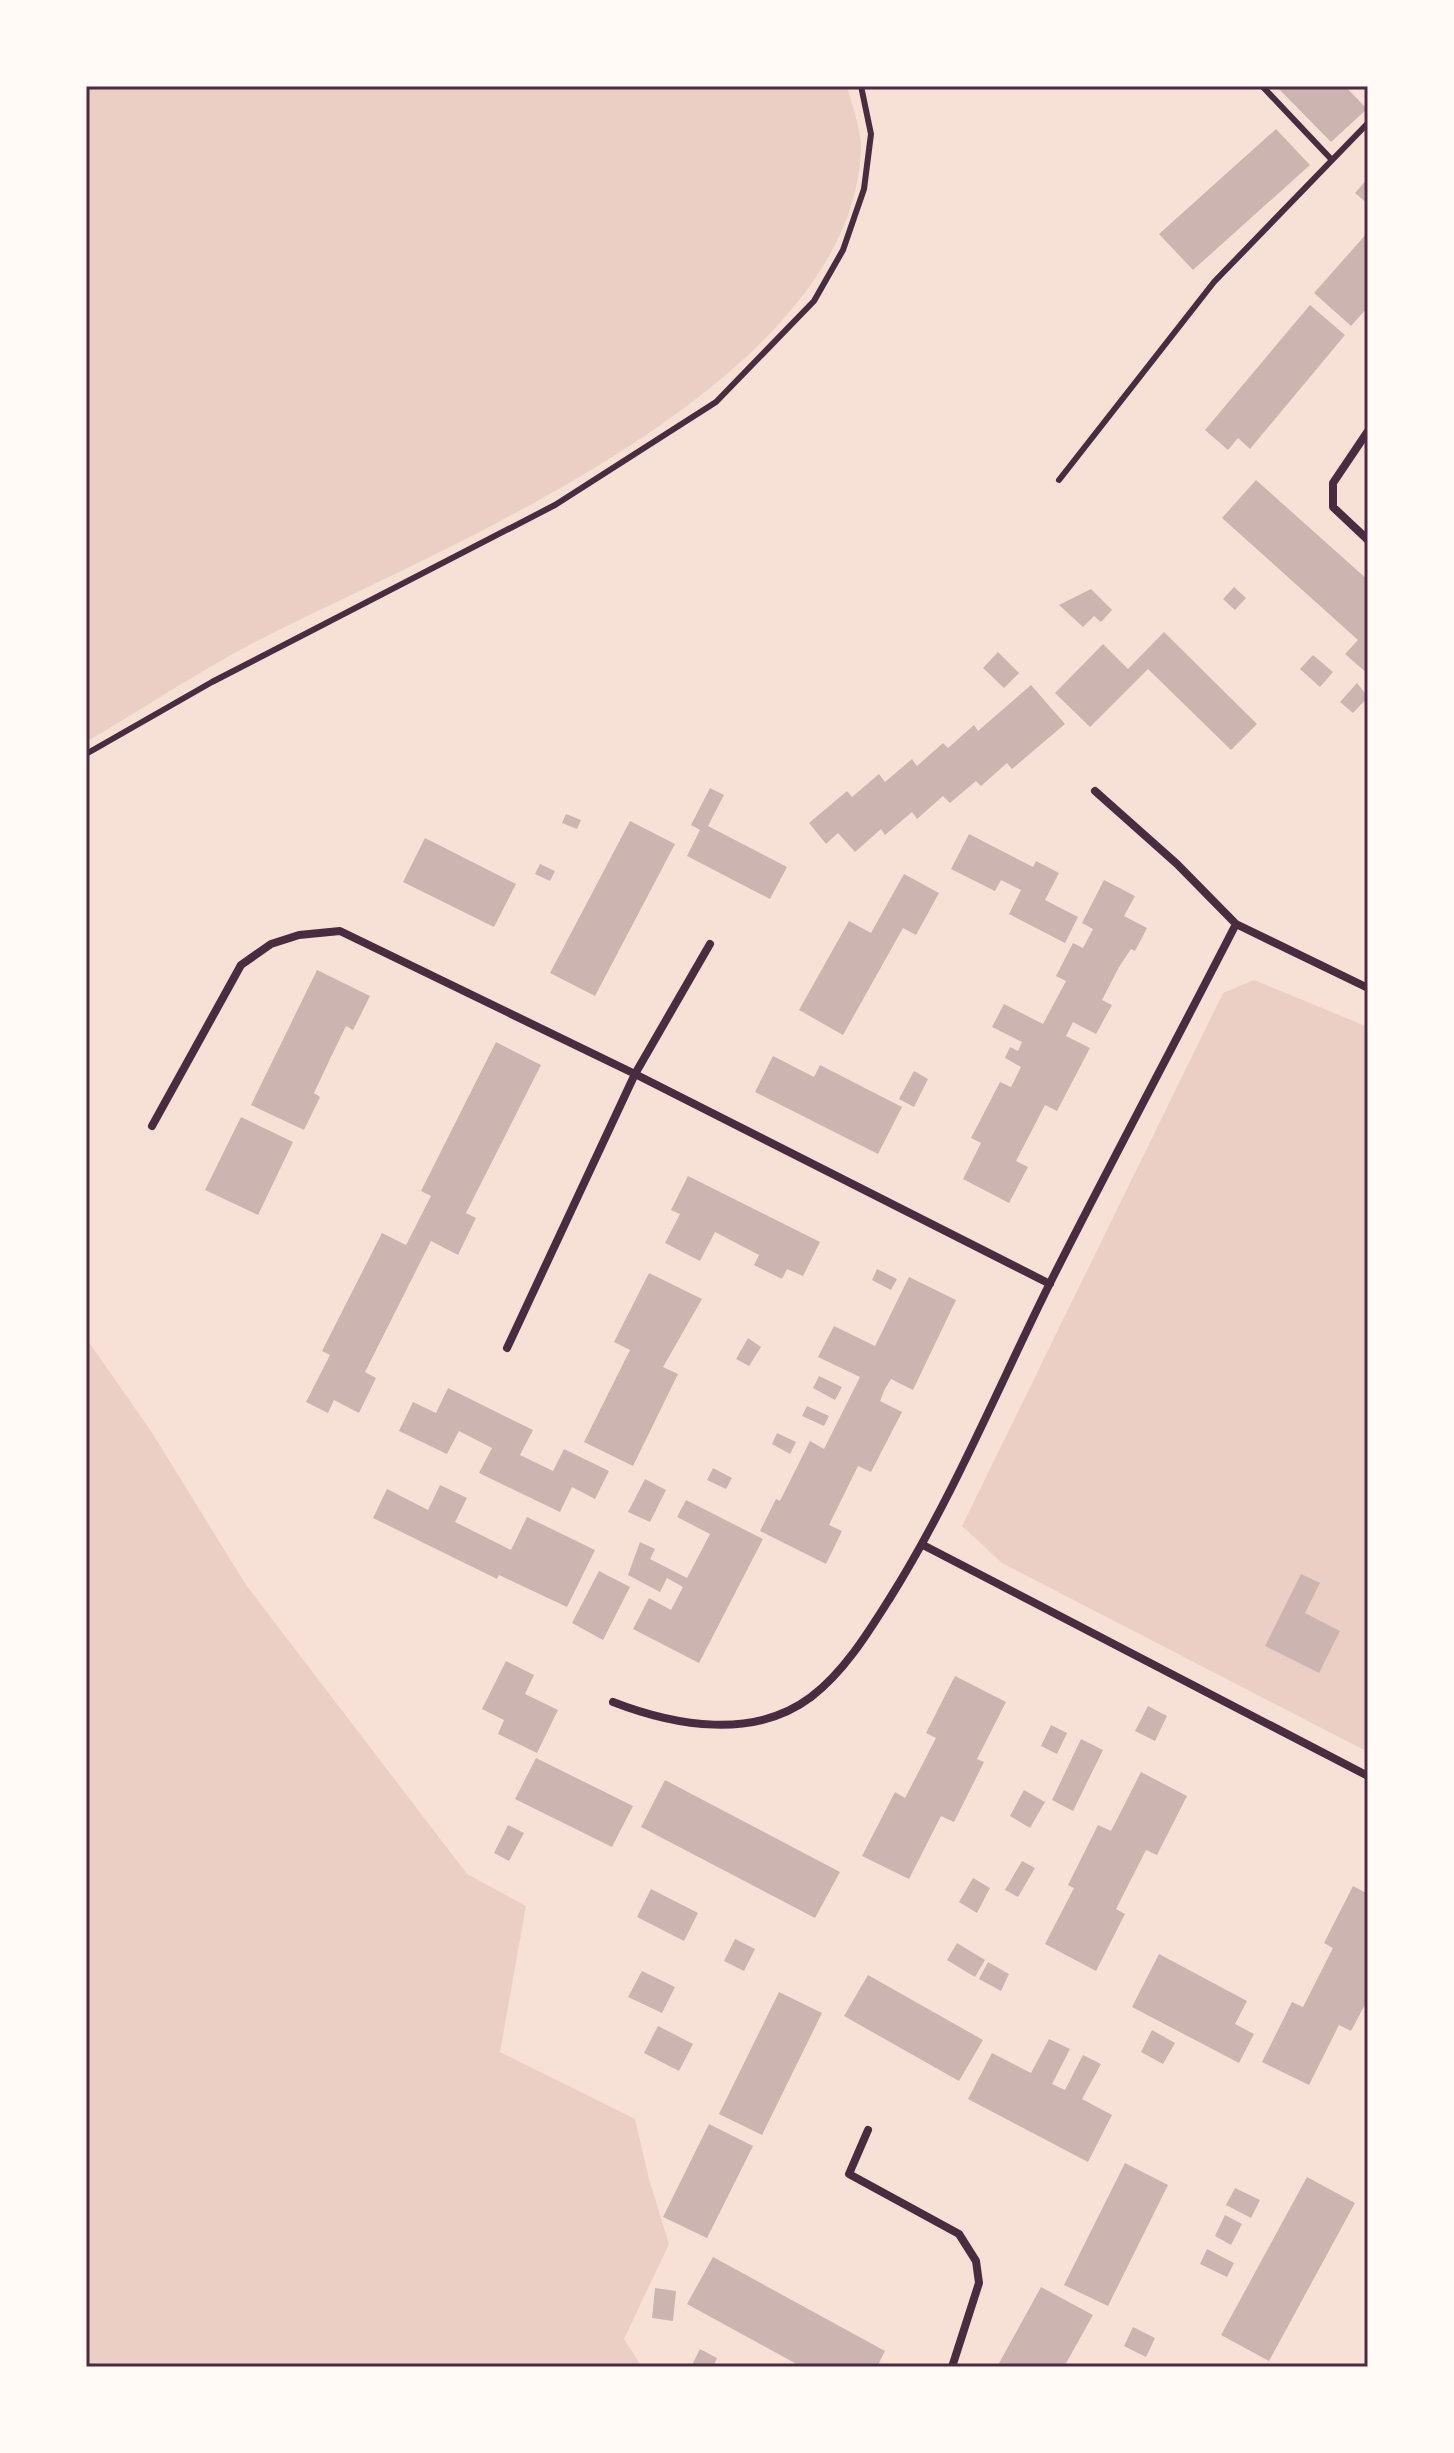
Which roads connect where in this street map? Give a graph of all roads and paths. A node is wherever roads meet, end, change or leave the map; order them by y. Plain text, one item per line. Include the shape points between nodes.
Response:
1 (861, 86) edge
2 (1262, 86) edge
3 (1368, 123) edge
4 (1332, 160) junction
5 (1368, 431) edge
6 (1059, 480) dead end
7 (1368, 540) edge
8 (86, 754) edge
9 (1095, 791) dead end
10 (1236, 924) junction
11 (710, 944) dead end
12 (1368, 988) edge
13 (635, 1074) junction
14 (152, 1126) dead end
15 (1050, 1284) junction
16 (507, 1348) dead end
17 (923, 1545) junction
18 (613, 1702) dead end
19 (1368, 1776) edge
20 (868, 2130) dead end
21 (952, 2367) edge

1 - 8 lane via 871,134 864,189 843,250 814,301 716,402 555,505 212,682
2 - 4 lane
3 - 4 lane
4 - 6 lane via 1214,282
5 - 7 street via 1333,483 1333,507
9 - 10 street
10 - 12 street
10 - 15 street
11 - 13 street
13 - 14 street via 340,931 299,935 271,944 241,965
13 - 15 street
13 - 16 street
15 - 17 street
17 - 18 street via 860,1646 810,1698 761,1722 717,1725 649,1716
17 - 19 street
20 - 21 street via 849,2174 959,2234 976,2261 979,2283

